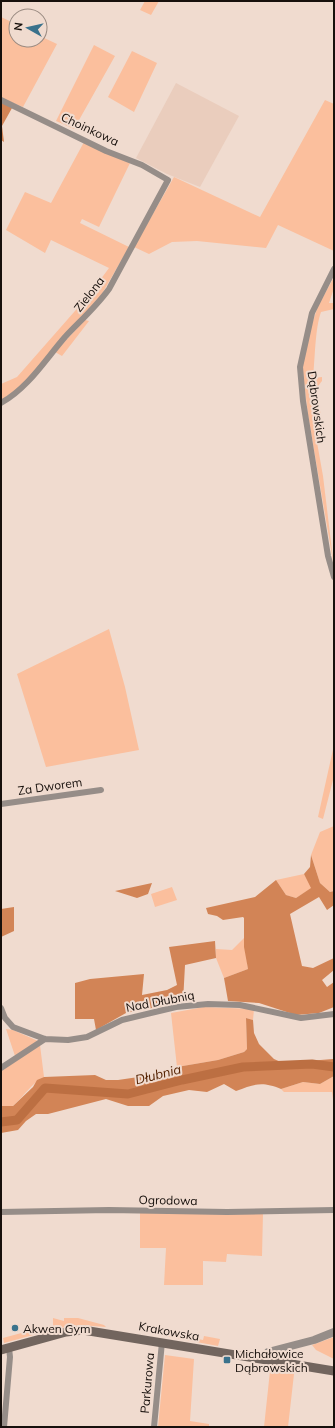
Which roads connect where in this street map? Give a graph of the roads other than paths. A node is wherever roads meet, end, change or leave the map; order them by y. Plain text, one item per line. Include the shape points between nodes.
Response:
1 (1, 100) edge
2 (168, 180) joint
3 (334, 269) edge
4 (1, 403) edge
5 (334, 577) edge
6 (101, 790) dead end
7 (1, 804) edge
8 (1, 1008) edge
9 (334, 1014) edge
10 (45, 1039) junction
11 (1, 1068) edge
12 (334, 1210) edge
13 (1, 1212) edge
14 (334, 1332) edge
15 (162, 1342) junction
16 (5, 1349) edge
17 (263, 1359) junction
18 (334, 1371) edge
19 (4, 1427) edge
20 (154, 1427) edge

1 - 2 street, Choinkowa via 106,151 142,164
2 - 4 street, Zielona via 101,300 20,390
3 - 5 street, Dąbrowskich via 312,313 300,367 303,401 328,556
6 - 7 street, Za Dworem
8 - 10 street, Nad Dłubnią via 13,1027
9 - 10 street, Nad Dłubnią via 301,1018 240,1005 208,1004 176,1007 122,1020 86,1037 68,1040
10 - 11 street
12 - 13 street, Ogrodowa
14 - 17 street via 268,1352
15 - 16 main road, Krakowska via 83,1330 66,1332
15 - 17 main road, Krakowska
15 - 20 street, Parkurowa
16 - 19 street via 10,1357
17 - 18 main road, Krakowska

